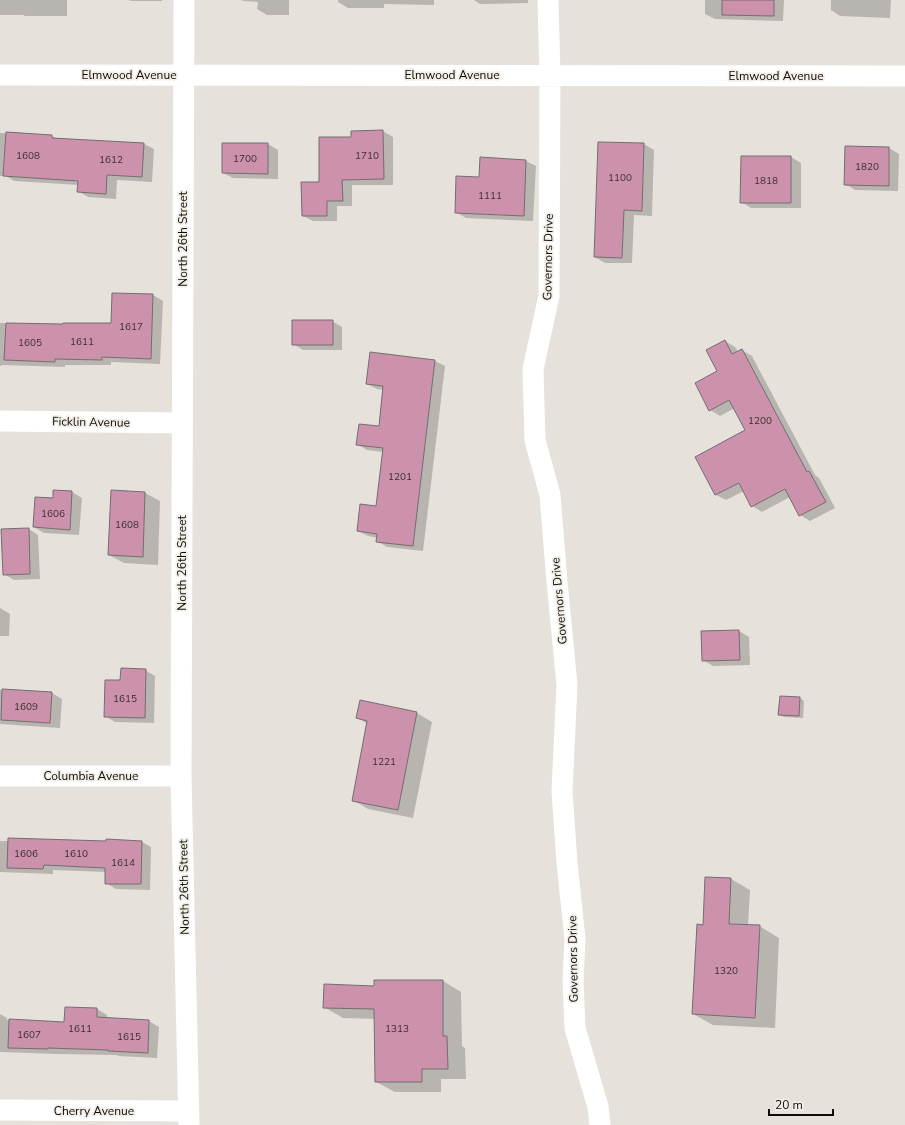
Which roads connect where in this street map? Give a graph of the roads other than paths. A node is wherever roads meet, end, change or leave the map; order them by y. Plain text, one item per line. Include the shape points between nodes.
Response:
1 (184, 0) edge
2 (548, 0) edge
3 (0, 75) edge
4 (184, 75) junction
5 (550, 76) junction
6 (905, 76) edge
7 (0, 421) edge
8 (182, 423) junction
9 (0, 776) edge
10 (181, 776) junction
11 (0, 1110) edge
12 (189, 1118) edge
13 (600, 1125) edge

1 - 4 street, North 26th Street
2 - 5 street, Governors Drive
3 - 4 street, Elmwood Avenue
4 - 5 street, Elmwood Avenue
4 - 8 street, North 26th Street
5 - 6 street, Elmwood Avenue
5 - 13 street, Governors Drive via 549,296 533,369 535,440 550,495 567,686 562,791 575,939 575,1028 598,1107
7 - 8 street, Ficklin Avenue
8 - 10 street, North 26th Street
9 - 10 street, Columbia Avenue
10 - 12 street, North 26th Street
11 - 12 street, Cherry Avenue

